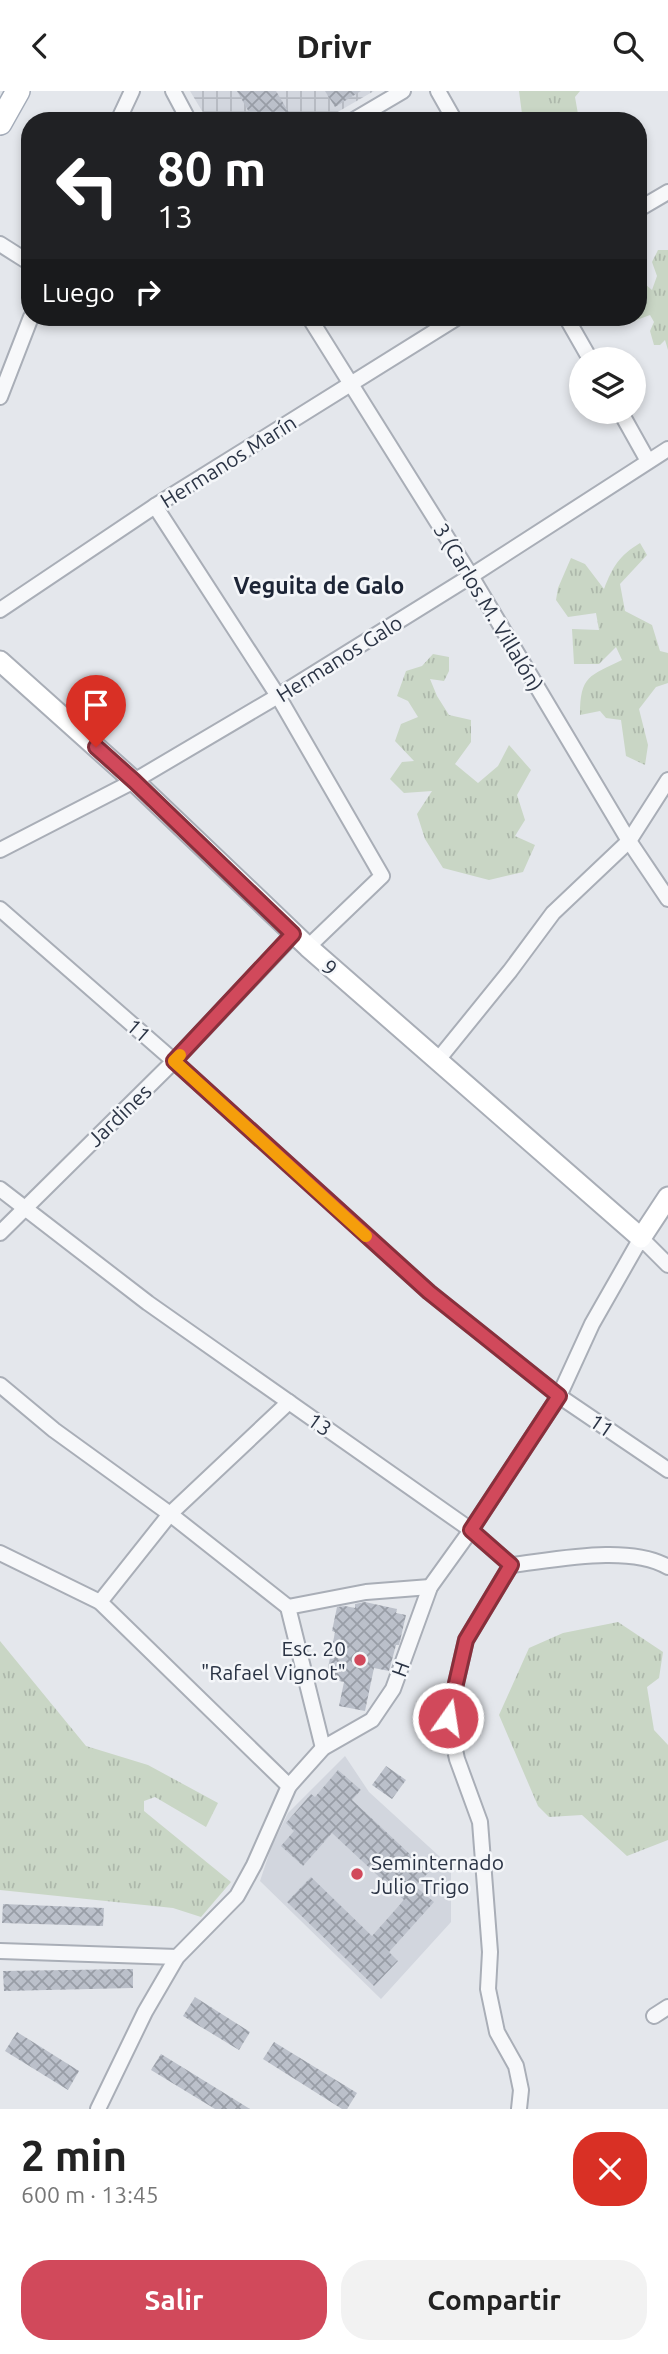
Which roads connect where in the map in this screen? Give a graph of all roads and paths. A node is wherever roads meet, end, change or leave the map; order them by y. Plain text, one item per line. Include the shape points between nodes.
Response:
1 (18, 91) edge
2 (132, 91) edge
3 (173, 91) edge
4 (403, 91) edge
5 (438, 91) edge
6 (122, 112) edge
7 (184, 112) edge
8 (367, 112) edge
9 (450, 112) edge
10 (0, 123) edge
11 (668, 192) edge
12 (647, 204) edge
13 (0, 244) edge
14 (21, 257) edge
15 (28, 326) edge
16 (315, 326) edge
17 (444, 326) edge
18 (571, 326) edge
19 (583, 347) edge
20 (353, 384) junction
21 (0, 397) edge
22 (627, 424) edge
23 (668, 449) edge
24 (648, 461) junction
25 (155, 506) junction
26 (471, 576) junction
27 (0, 610) edge
28 (0, 661) edge
29 (278, 696) junction
30 (668, 780) edge
31 (134, 781) junction
32 (629, 841) junction
33 (0, 850) edge
34 (668, 899) edge
35 (0, 909) edge
36 (301, 941) junction
37 (174, 1061) junction
38 (437, 1061) junction
39 (0, 1189) edge
40 (668, 1197) edge
41 (25, 1207) junction
42 (0, 1233) edge
43 (641, 1238) junction
44 (668, 1265) edge
45 (0, 1385) edge
46 (559, 1396) junction
47 (289, 1402) junction
48 (668, 1470) edge
49 (170, 1514) junction
50 (471, 1530) junction
51 (0, 1553) edge
52 (511, 1565) junction
53 (668, 1567) edge
54 (430, 1587) junction
55 (100, 1602) junction
56 (288, 1608) junction
57 (323, 1748) junction
58 (289, 1786) junction
59 (0, 1951) edge
60 (177, 1957) junction
61 (668, 2007) edge
62 (654, 2016) dead end
63 (98, 2109) edge
64 (519, 2109) edge

1 - 10 main road
2 - 6 street
3 - 7 street
4 - 8 street
5 - 9 street
11 - 12 street
13 - 14 street
15 - 21 street
16 - 20 street, 3 (Carlos M. Villalón)
17 - 20 street, Hermanos Marín
18 - 19 street
20 - 25 street, Hermanos Marín
20 - 26 street, 3 (Carlos M. Villalón)
22 - 24 street
23 - 24 street, Hermanos Galo
24 - 26 street, Hermanos Galo
25 - 27 street, Hermanos Marín
25 - 29 street
26 - 29 street, Hermanos Galo
26 - 32 street, 3 (Carlos M. Villalón)
28 - 31 street, 9
29 - 31 street, Hermanos Galo
29 - 36 street, Jardines via 382,876
30 - 32 street
31 - 33 street, Hermanos Galo
31 - 36 street, 9
32 - 34 street, 3 (Carlos M. Villalón)
32 - 38 street via 554,913
35 - 37 street, 11
36 - 37 street, Jardines
36 - 38 street, 9
37 - 41 street, Jardines
37 - 46 street, 11 via 429,1292
38 - 43 street, 9
39 - 41 street, 13
40 - 43 street, H
41 - 42 street, Jardines
41 - 47 street, 13 via 148,1303
43 - 44 street, 9
43 - 46 street, H via 592,1324
45 - 49 street
46 - 48 street, 11
46 - 50 street, H
47 - 49 street
47 - 50 street, 13
49 - 55 street
49 - 56 street
50 - 52 street, 13
50 - 54 street, H
51 - 55 street
52 - 53 street via 618,1555 659,1561
52 - 64 street via 466,1640 448,1718 480,1822 490,1952 488,1989 497,2032 516,2066
54 - 56 street via 366,1592
54 - 57 street, H via 393,1689 372,1720
55 - 58 street
56 - 57 street
57 - 58 street, H
58 - 60 street, H via 237,1896
59 - 60 street
60 - 63 street, H
61 - 62 street

